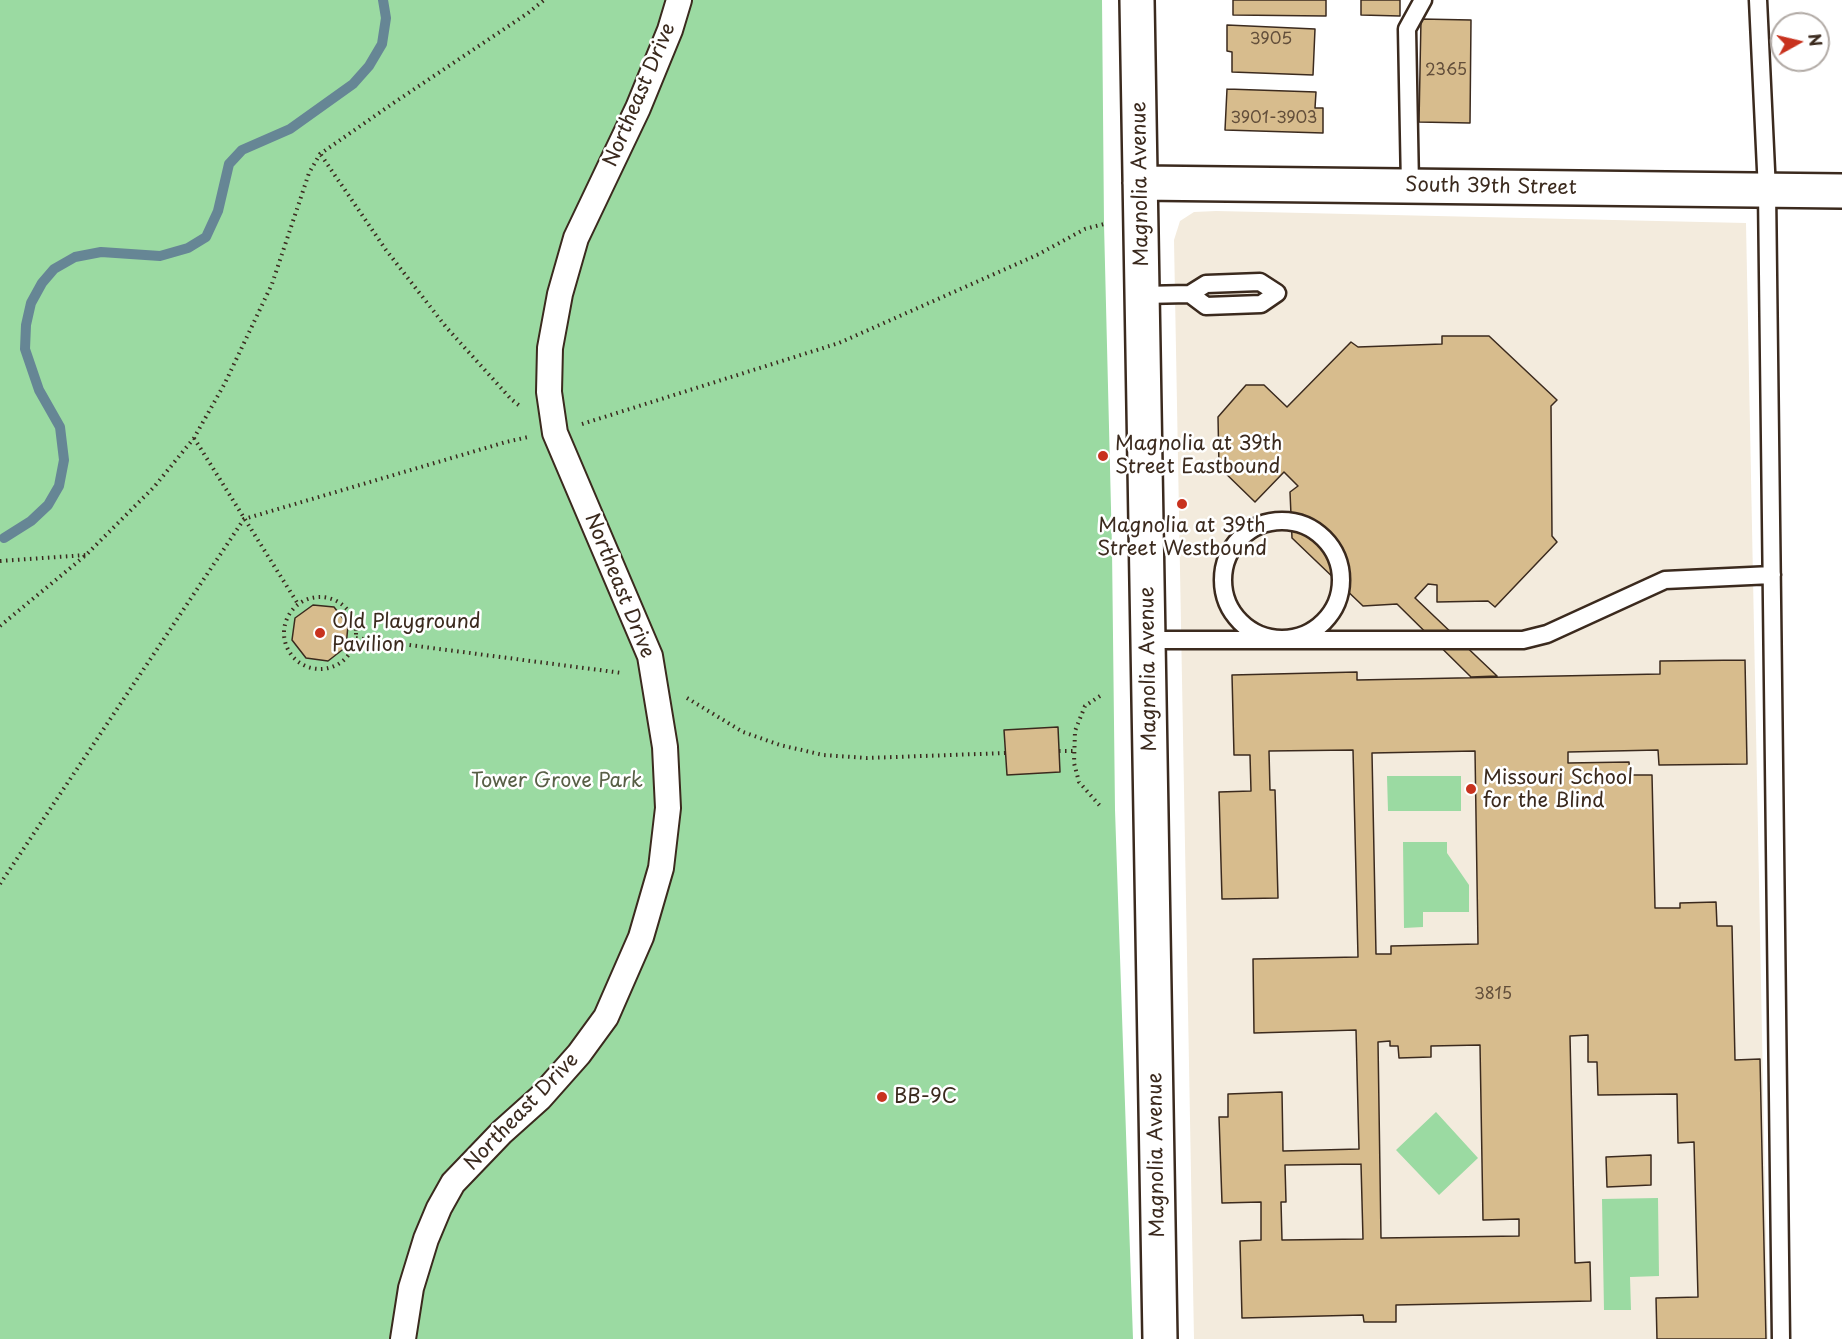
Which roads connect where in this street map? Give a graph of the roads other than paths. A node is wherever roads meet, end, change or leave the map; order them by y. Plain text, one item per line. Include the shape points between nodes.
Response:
1 (679, 0) edge
2 (1137, 0) edge
3 (1423, 0) edge
4 (1758, 0) edge
5 (1140, 183) junction
6 (1410, 186) junction
7 (1767, 191) junction
8 (1842, 191) edge
9 (1190, 294) dead end
10 (1142, 295) junction
11 (1772, 575) junction
12 (1148, 640) junction
13 (1279, 640) junction
14 (403, 1339) edge
15 (1160, 1339) edge
16 (1782, 1339) edge

1 - 14 street, Northeast Drive via 638,108 576,238 550,348 549,392 555,432 650,656 665,747 668,808 661,868 641,937 606,1017 540,1098 453,1183 438,1208 411,1288
2 - 5 street, Magnolia Avenue
3 - 6 lane via 1407,29
4 - 7 lane
5 - 6 street, South 39th Street
5 - 10 street, Magnolia Avenue
6 - 7 street, South 39th Street
7 - 8 street, South 39th Street
7 - 11 lane
9 - 10 lane
10 - 12 street, Magnolia Avenue
11 - 13 lane via 1665,580 1547,634 1523,640
11 - 16 lane
12 - 13 lane
12 - 15 street, Magnolia Avenue
13 - 13 lane via 1292,639 1320,626 1336,606 1342,579 1337,557 1325,539 1307,526 1280,521 1253,529 1238,541 1230,553 1223,579 1228,603 1238,620 1254,632

